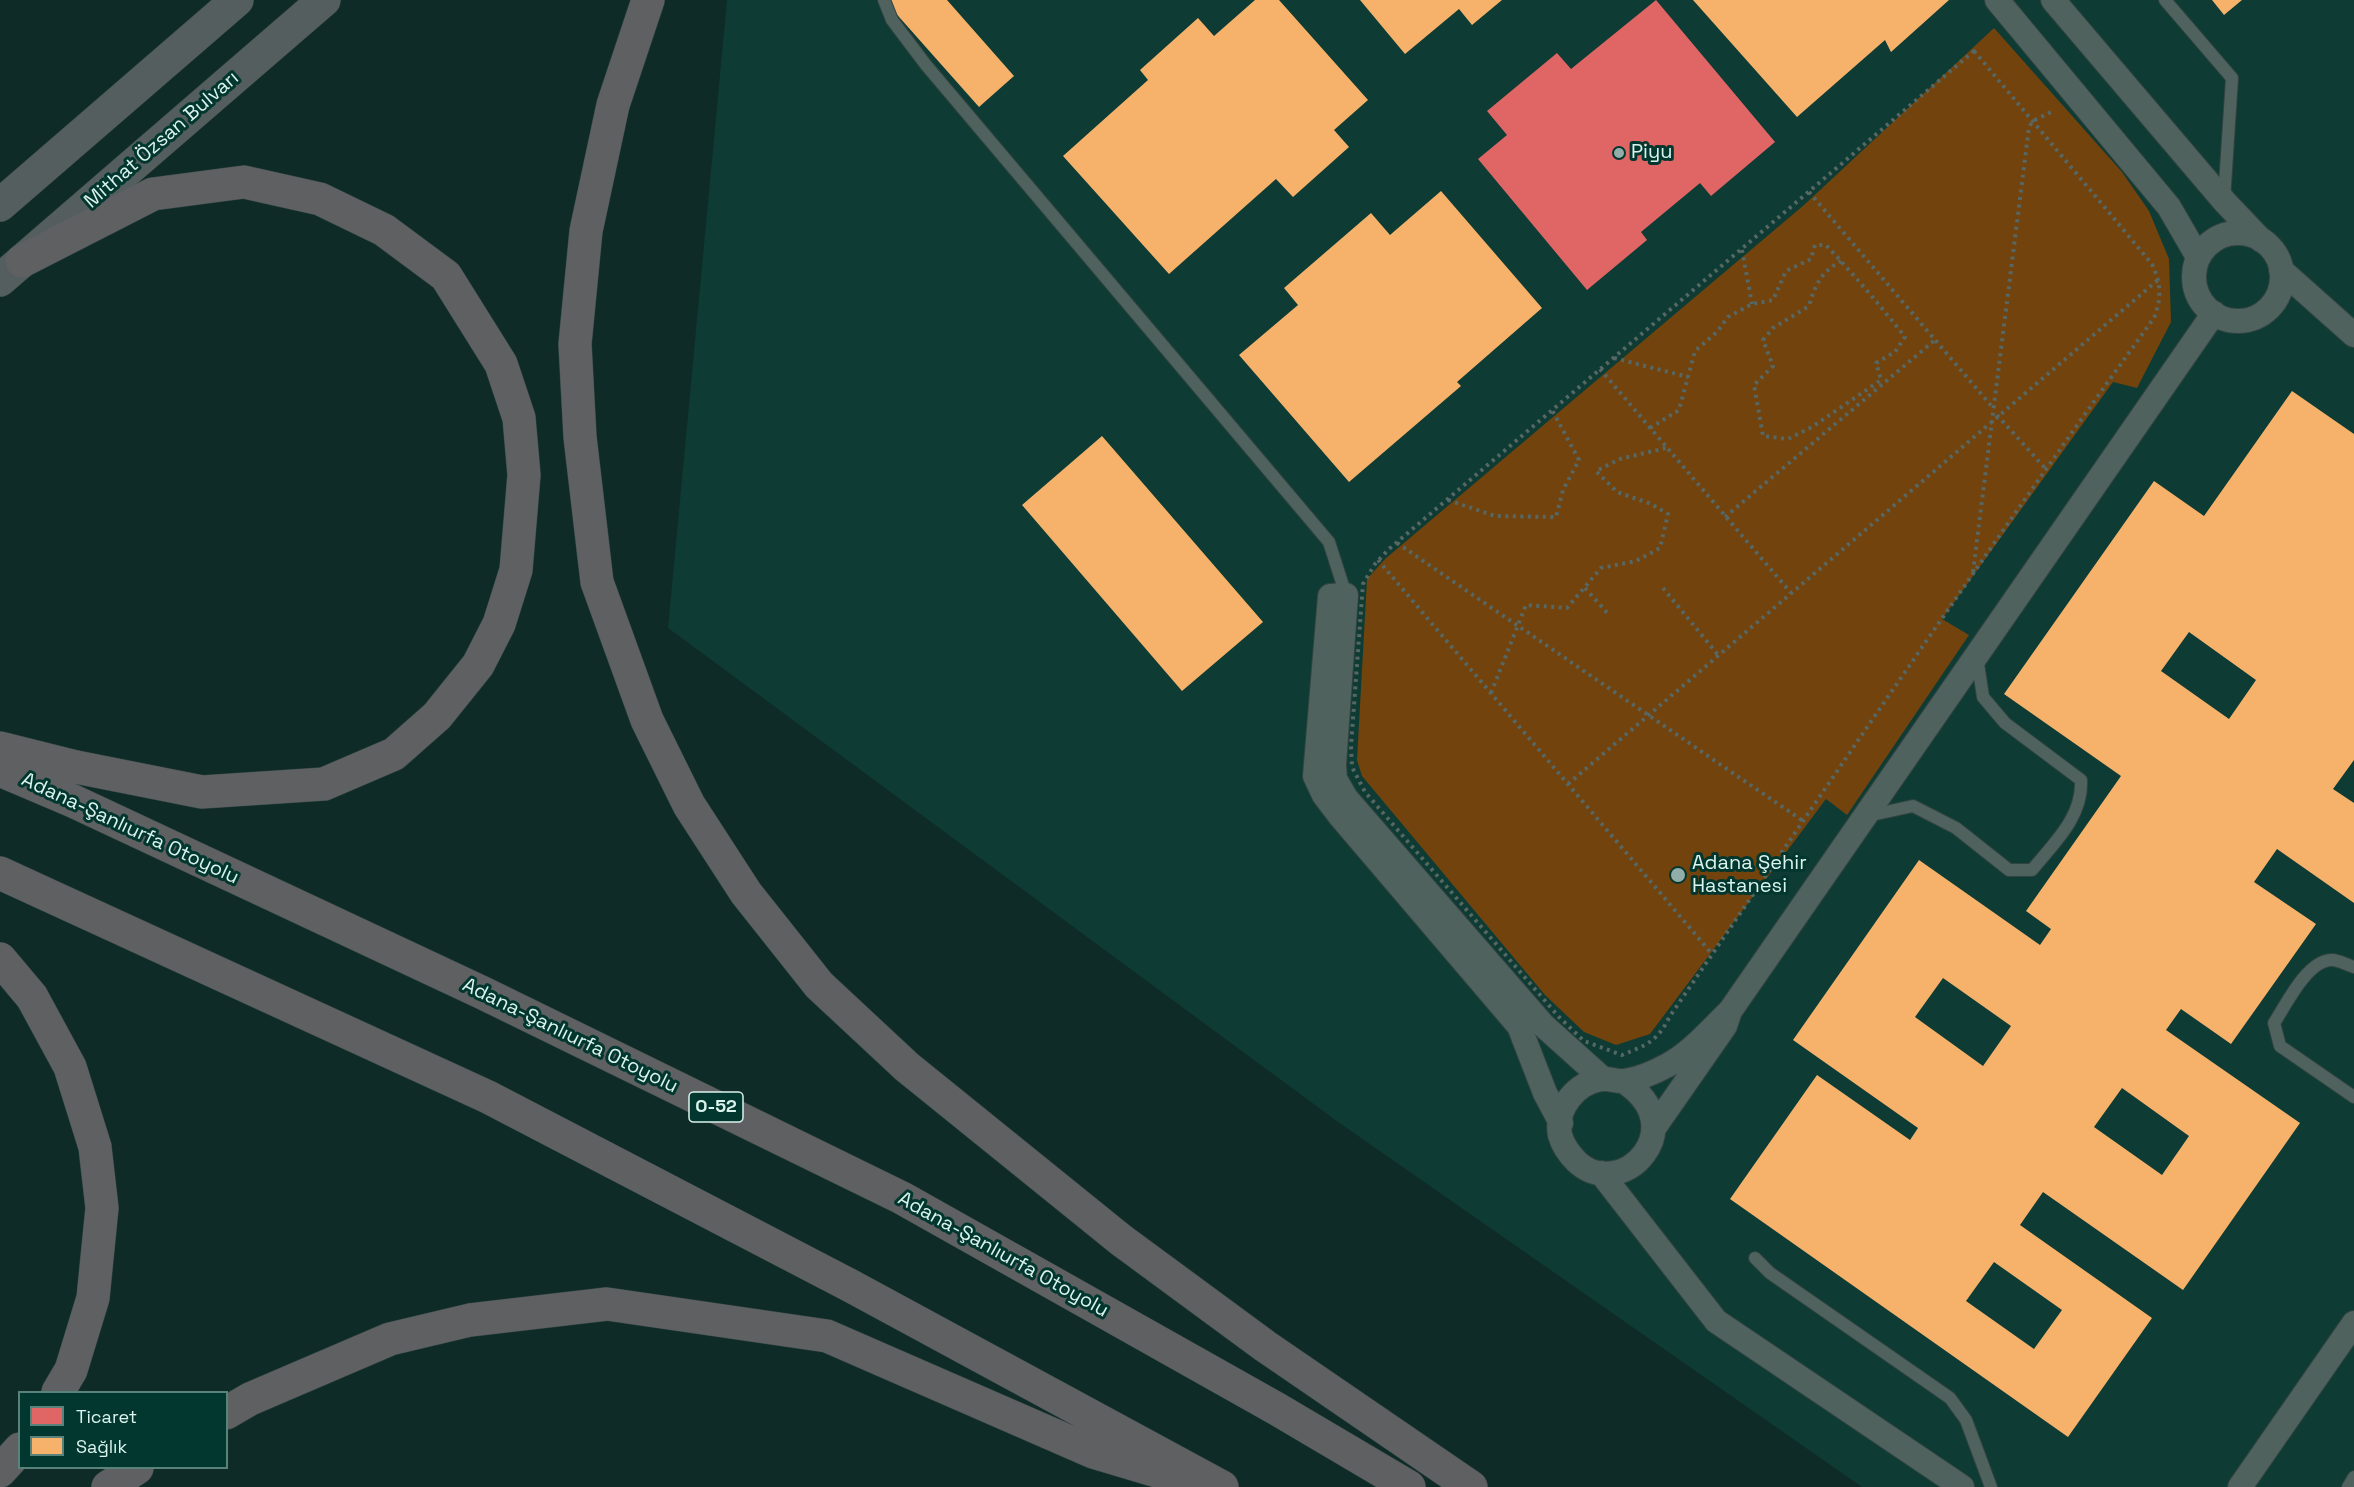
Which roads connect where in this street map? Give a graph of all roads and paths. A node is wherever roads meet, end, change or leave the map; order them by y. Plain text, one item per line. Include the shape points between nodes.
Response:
1 (237, 0) edge
2 (324, 0) edge
3 (648, 0) edge
4 (884, 0) edge
5 (1997, 0) edge
6 (2053, 0) edge
7 (2165, 0) edge
8 (2076, 95) junction
9 (2033, 121) junction
10 (1809, 192) junction
11 (2224, 201) junction
12 (0, 206) edge
13 (2261, 240) junction
14 (1742, 249) junction
15 (2198, 257) junction
16 (1841, 261) junction
17 (11, 270) edge
18 (2281, 270) junction
19 (2159, 279) junction
20 (1752, 304) junction
21 (2214, 313) junction
22 (2354, 335) edge
23 (1935, 340) junction
24 (1614, 358) junction
25 (1600, 369) junction
26 (1688, 377) junction
27 (1994, 409) junction
28 (1552, 410) junction
29 (1998, 416) junction
30 (1993, 420) junction
31 (1650, 428) junction
32 (1666, 448) junction
33 (2045, 468) junction
34 (1447, 500) junction
35 (1725, 517) junction
36 (1397, 543) junction
37 (1378, 561) junction
38 (1972, 574) junction
39 (1585, 588) junction
40 (1663, 588) dead end
41 (1791, 593) junction
42 (1346, 595) junction
43 (1610, 616) dead end
44 (1519, 627) junction
45 (1719, 656) junction
46 (1977, 656) junction
47 (1491, 693) junction
48 (1649, 716) junction
49 (0, 748) edge
50 (0, 770) edge
51 (1568, 784) junction
52 (1865, 816) junction
53 (1803, 821) junction
54 (0, 873) edge
55 (1712, 954) junction
56 (0, 959) edge
57 (2354, 967) edge
58 (1730, 1011) junction
59 (1613, 1080) junction
60 (2354, 1097) edge
61 (1561, 1123) junction
62 (1654, 1128) junction
63 (1601, 1173) junction
64 (1755, 1258) dead end
65 (2354, 1323) edge
66 (59, 1391) edge
67 (228, 1412) edge
68 (18, 1451) edge
69 (134, 1469) edge
70 (0, 1471) edge
71 (2354, 1478) edge
72 (108, 1487) edge
73 (1213, 1487) edge
74 (1222, 1487) edge
75 (1409, 1487) edge
76 (1471, 1487) edge
77 (1962, 1487) edge
78 (1991, 1487) edge
79 (2240, 1487) edge
80 (2348, 1487) edge

1 - 12 main road
2 - 17 main road, Mithat Özsan Bulvarı
3 - 76 highway via 614,105 586,231 575,344 580,437 597,582 647,720 689,805 746,893 819,985 907,1067 1122,1240 1265,1346
4 - 42 lane via 892,20 926,65 1329,543
5 - 8 street
6 - 11 street
7 - 11 lane via 2232,78
8 - 9 path
8 - 15 street via 2169,207
9 - 10 path via 1974,51
9 - 19 path via 2133,238
9 - 27 path via 2028,127
10 - 14 path
10 - 23 path
11 - 13 street
13 - 15 street via 2244,233 2226,235 2209,243
13 - 18 street via 2275,252
14 - 20 path
14 - 24 path
15 - 21 street via 2194,275 2197,293
16 - 16 path via 1905,337 1895,352 1876,363 1881,380 1871,387 1788,440 1763,436 1754,385 1773,366 1763,340 1773,328 1809,306 1816,282
16 - 20 path via 1826,245 1815,245 1811,259 1786,271 1773,300
17 - 49 highway via 153,194 244,182 321,199 384,230 446,276 501,364 519,418 524,475 516,570 499,624 471,674 437,716 393,754 324,784 202,792
18 - 21 street via 2281,288 2273,305 2259,316 2241,321
18 - 22 street
19 - 29 path
19 - 33 path via 2160,302 2154,318
20 - 26 path via 1728,317 1695,351
21 - 46 street
23 - 27 path
23 - 35 path
24 - 25 path
24 - 26 path
25 - 28 path
25 - 31 path
26 - 31 path via 1679,410
27 - 29 path
27 - 30 path
28 - 34 path
28 - 34 path via 1579,460 1563,490 1556,518 1495,516
29 - 30 path
29 - 33 path
30 - 38 path
30 - 41 path
31 - 32 path
32 - 35 path
32 - 39 path via 1620,459 1596,471 1617,492 1668,514 1660,548 1636,561 1601,568
33 - 38 path
34 - 36 path
35 - 41 path
36 - 37 path
36 - 44 path
37 - 47 path
37 - 55 path via 1364,584 1351,746 1352,767 1365,792 1584,1041 1622,1055 1645,1045 1661,1034
38 - 53 path
39 - 43 path
39 - 44 path via 1567,609 1526,605
40 - 45 path
41 - 45 path
42 - 59 street via 1335,779 1346,798 1544,1026
42 - 61 street via 1330,596 1315,776 1340,816 1519,1026 1545,1094
44 - 47 path
44 - 48 path
45 - 48 path
46 - 52 street
46 - 52 lane via 1983,697 2005,723 2081,780 2082,795 2071,822 2032,870 2009,870 1956,828 1913,806
47 - 51 path
48 - 51 path
48 - 53 path
50 - 75 highway, Adana-Şanlıurfa Otoyolu / O-52 via 483,993 902,1198
51 - 55 path
52 - 58 street
53 - 55 path
54 - 74 highway via 488,1097 851,1286
56 - 66 highway via 32,997 70,1067 95,1147 102,1208 93,1298 71,1370
57 - 60 lane via 2333,960 2321,962 2310,970 2274,1023 2280,1046
58 - 59 street via 1669,1065
58 - 62 street via 1725,1026
59 - 61 street via 1584,1084 1569,1097
59 - 62 street via 1640,1092 1651,1108
61 - 63 street via 1560,1135 1568,1153 1582,1167
62 - 63 street via 1650,1147 1638,1162 1620,1172
63 - 77 street via 1716,1321
64 - 78 lane via 1770,1273 1950,1398 1966,1420
65 - 79 street
67 - 73 highway via 390,1339 470,1320 608,1304 827,1336 1093,1452
68 - 70 highway
69 - 72 highway
71 - 80 lane

